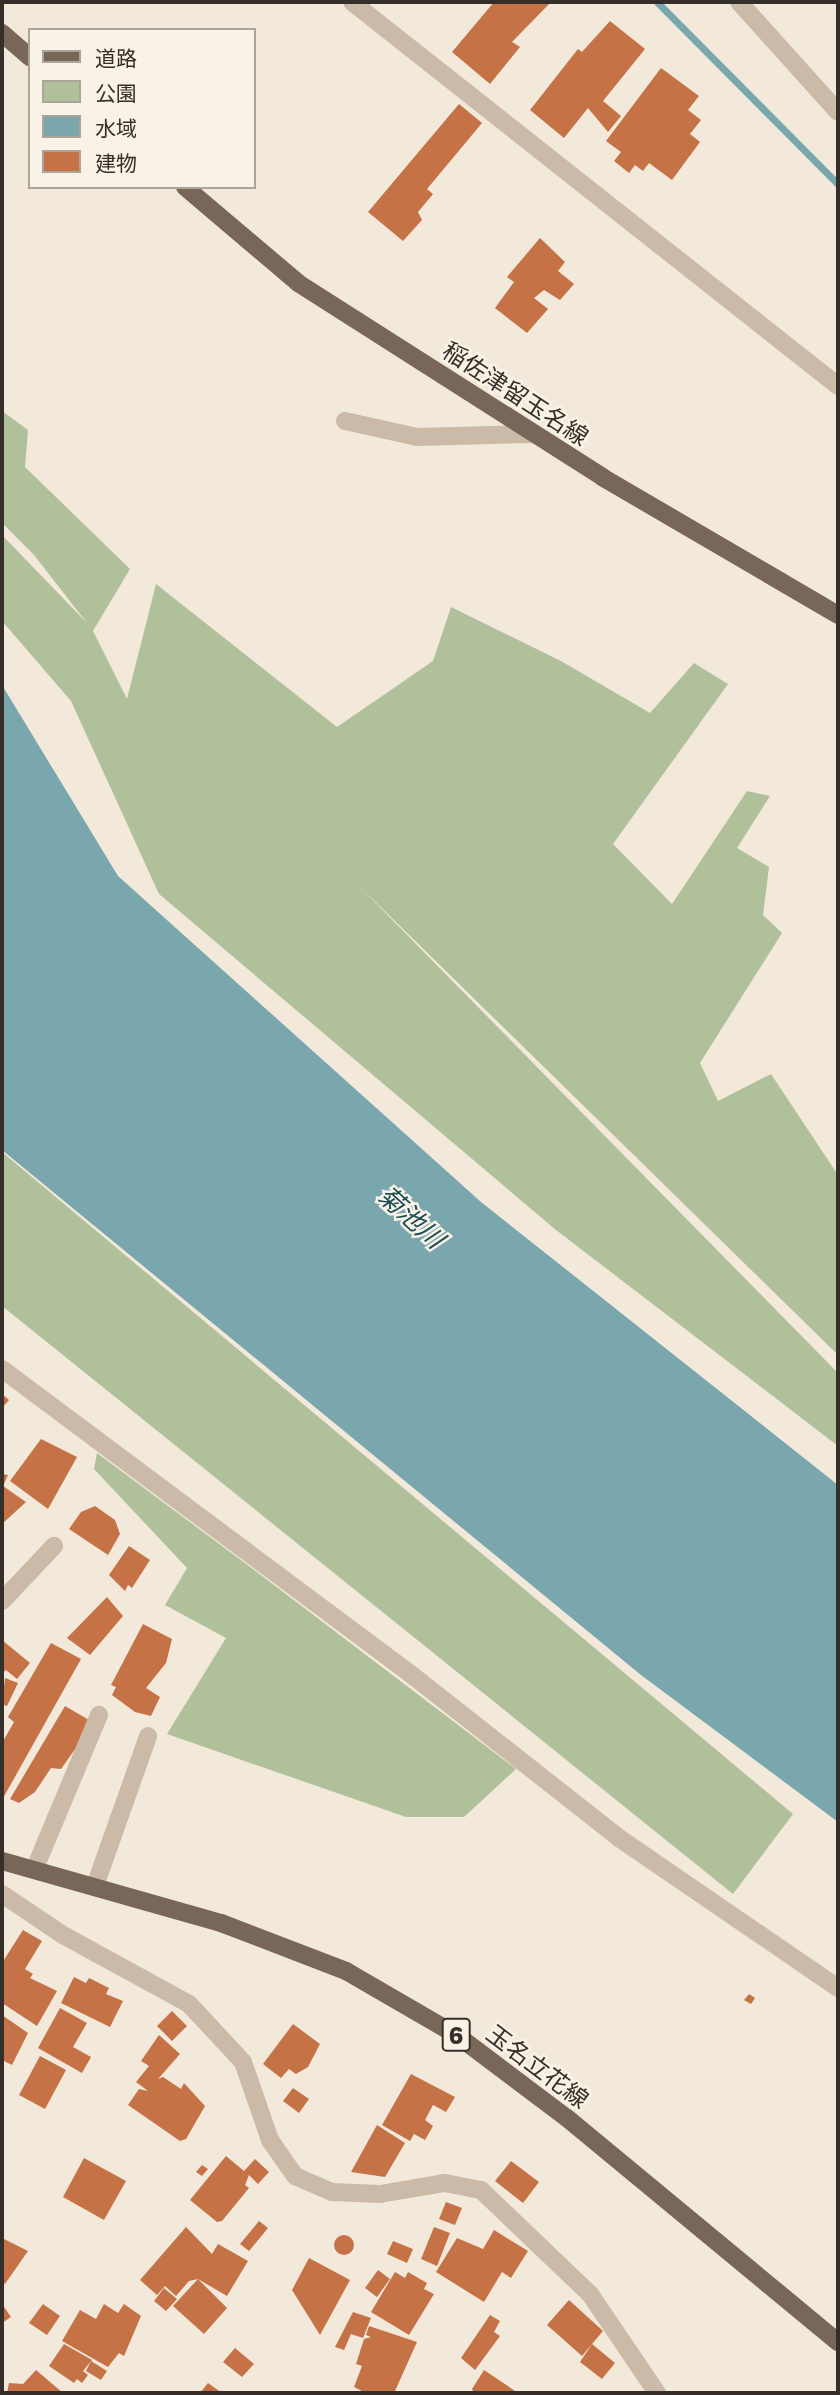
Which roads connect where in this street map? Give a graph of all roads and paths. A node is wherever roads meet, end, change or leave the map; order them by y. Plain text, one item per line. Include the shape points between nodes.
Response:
1 (352, 2) edge
2 (739, 2) edge
3 (2, 33) edge
4 (28, 55) edge
5 (838, 112) edge
6 (187, 189) edge
7 (838, 386) edge
8 (345, 421) dead end
9 (535, 435) junction
10 (838, 615) edge
11 (2, 1369) edge
12 (54, 1546) dead end
13 (2, 1601) edge
14 (99, 1714) dead end
15 (148, 1736) dead end
16 (2, 1861) edge
17 (35, 1868) junction
18 (95, 1886) junction
19 (2, 1894) edge
20 (838, 1988) edge
21 (838, 2342) edge
22 (657, 2393) edge

1 - 7 street
2 - 5 street
3 - 4 main road
6 - 9 main road, 稲佐津留玉名線 via 298,282
8 - 9 street via 417,437
9 - 10 main road, 稲佐津留玉名線
11 - 20 street via 412,1675 619,1838
12 - 13 street
14 - 17 street
15 - 18 street
16 - 17 main road, 玉名立花線 / 6
17 - 18 main road, 玉名立花線 / 6
18 - 21 main road, 玉名立花線 / 6 via 221,1923 346,1970 458,2036 568,2118
19 - 22 street via 63,1935 189,2004 243,2062 270,2140 295,2176 332,2192 380,2194 445,2183 481,2190 590,2294

